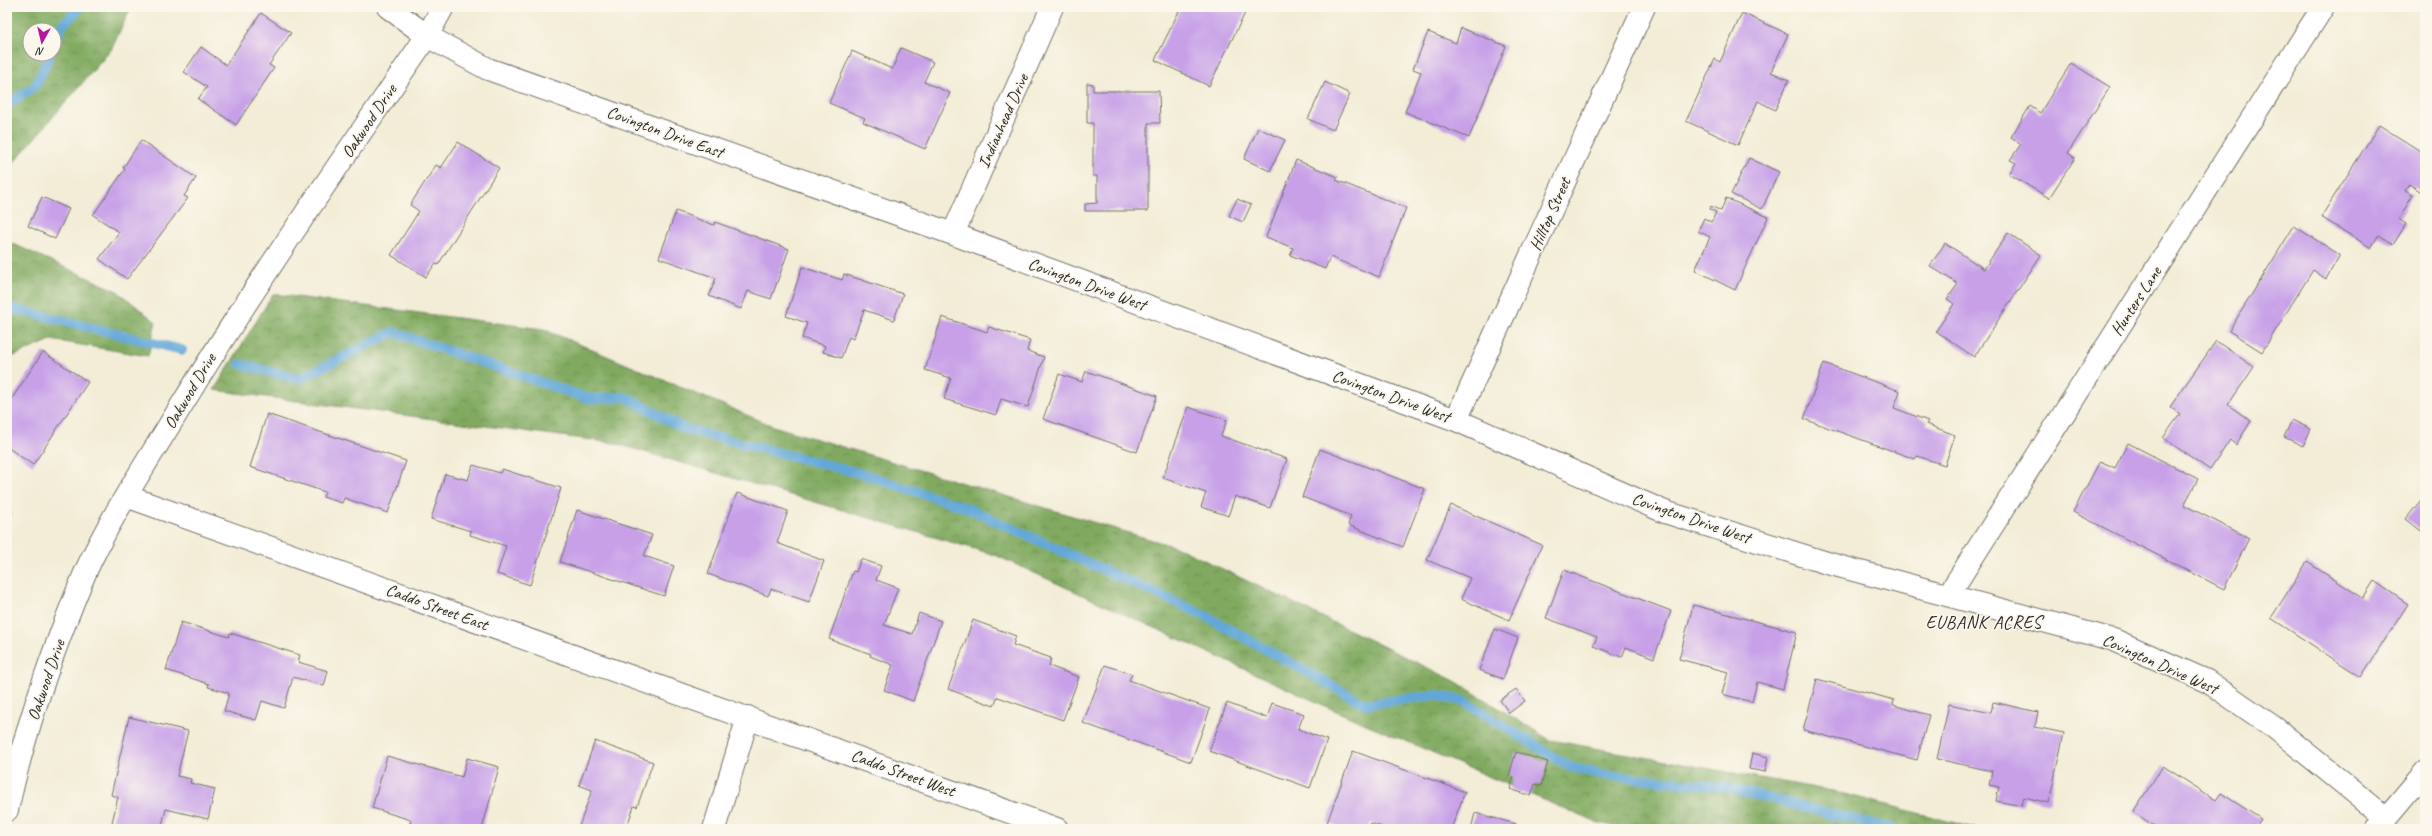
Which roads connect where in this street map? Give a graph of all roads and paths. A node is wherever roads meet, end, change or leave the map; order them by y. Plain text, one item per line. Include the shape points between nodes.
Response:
1 (388, 7) edge
2 (444, 7) edge
3 (1052, 7) edge
4 (1644, 7) edge
5 (2323, 7) edge
6 (427, 36) junction
7 (953, 234) junction
8 (1456, 420) junction
9 (126, 496) junction
10 (1949, 594) junction
11 (748, 717) junction
12 (2425, 772) edge
13 (7, 810) edge
14 (2381, 824) edge
15 (714, 829) edge
16 (1057, 829) edge

1 - 6 street, Covington Drive East
2 - 6 street, Oakwood Drive
3 - 7 street, Indianhead Drive
4 - 8 street, Hilltop Street
5 - 10 street, Hunters Lane
6 - 7 street, Covington Drive East via 488,69
6 - 9 street, Oakwood Drive via 238,313
7 - 8 street, Covington Drive West
8 - 10 street, Covington Drive West via 1665,512 1827,563
9 - 11 street, Caddo Street East
9 - 13 street, Oakwood Drive via 86,571 52,658
10 - 14 street, Covington Drive West via 2114,640 2207,681 2275,728
11 - 15 street
11 - 16 street, Caddo Street West
12 - 14 street

